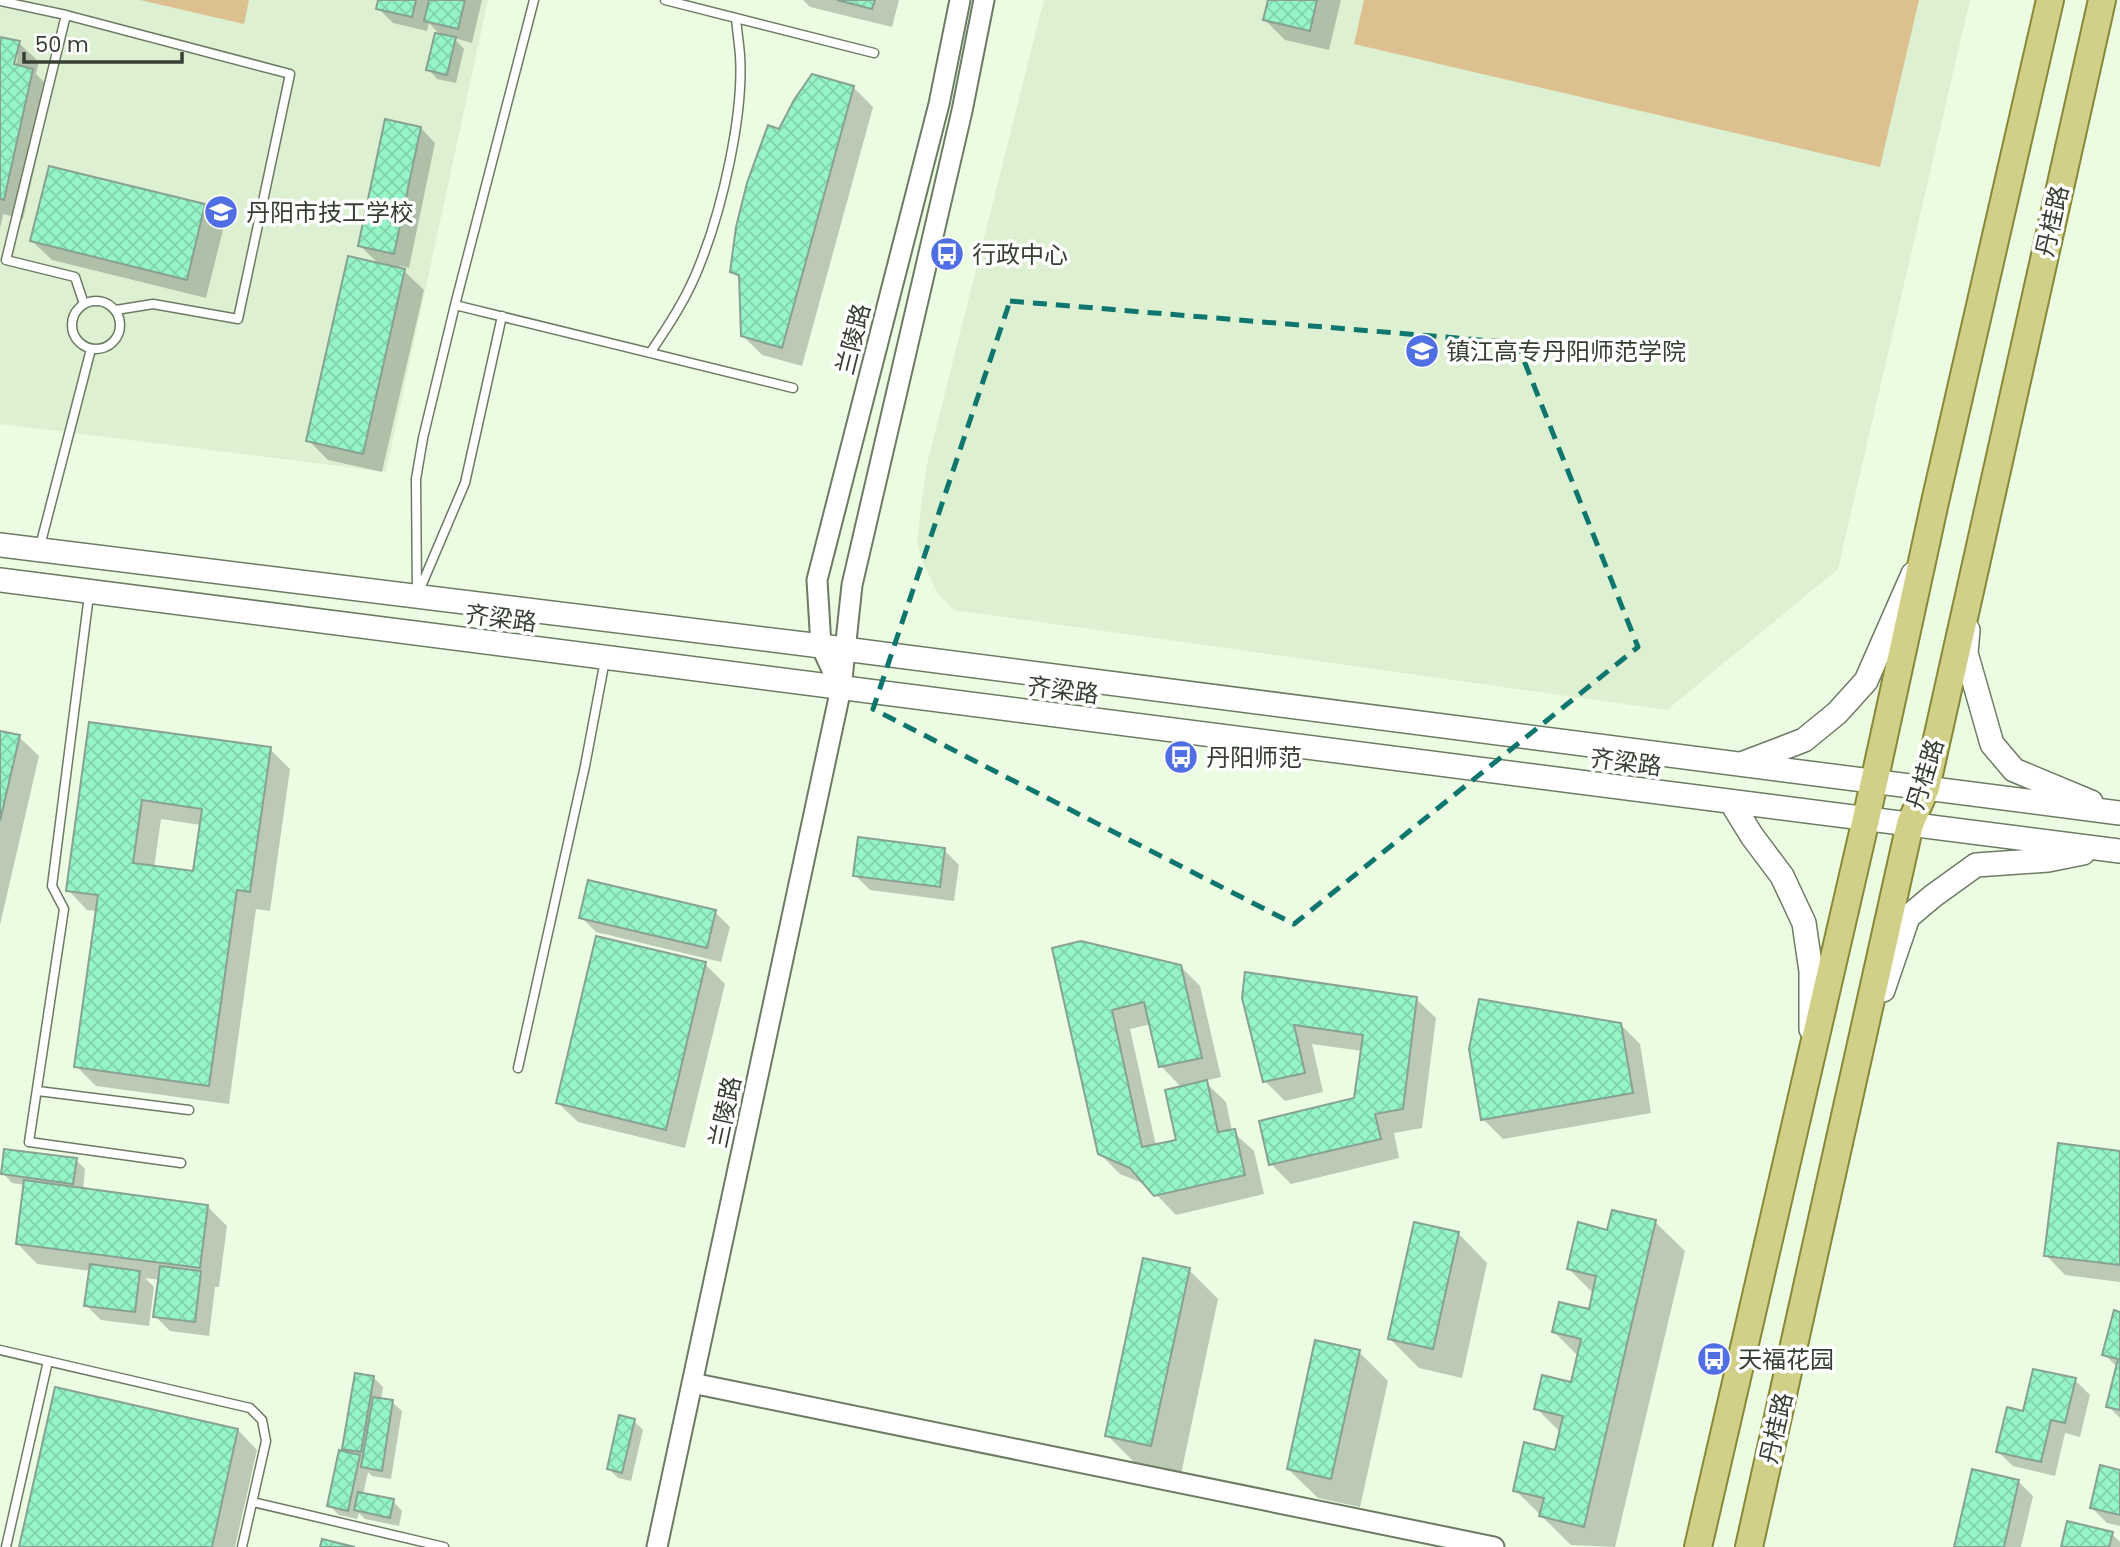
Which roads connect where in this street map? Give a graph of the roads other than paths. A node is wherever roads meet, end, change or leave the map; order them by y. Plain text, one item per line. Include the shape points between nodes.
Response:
1 (534, 0) edge
2 (665, 0) edge
3 (960, 0) edge
4 (984, 0) edge
5 (2050, 0) edge
6 (2102, 0) edge
7 (0, 1) edge
8 (66, 15) junction
9 (736, 18) junction
10 (874, 53) dead end
11 (83, 304) junction
12 (455, 305) junction
13 (116, 310) junction
14 (502, 316) junction
15 (91, 349) junction
16 (650, 353) junction
17 (793, 388) dead end
18 (0, 545) edge
19 (1924, 549) junction
20 (39, 550) junction
21 (1972, 579) junction
22 (0, 580) edge
23 (90, 592) junction
24 (417, 596) junction
25 (821, 646) junction
26 (845, 650) junction
27 (605, 658) junction
28 (841, 688) junction
29 (1742, 764) junction
30 (1873, 780) junction
31 (1926, 788) junction
32 (1731, 802) junction
33 (2118, 813) edge
34 (1866, 819) junction
35 (1910, 824) junction
36 (2111, 850) edge
37 (1810, 1059) junction
38 (1856, 1066) junction
39 (518, 1068) dead end
40 (38, 1091) junction
41 (189, 1110) dead end
42 (181, 1163) dead end
43 (0, 1350) edge
44 (48, 1361) junction
45 (692, 1383) junction
46 (253, 1502) junction
47 (6, 1547) edge
48 (242, 1547) edge
49 (444, 1547) edge
50 (657, 1547) edge
51 (1494, 1547) edge
52 (1698, 1547) edge
53 (1749, 1547) edge

1 - 12 lane
2 - 9 lane
3 - 25 street, 兰陵路 via 939,104 817,580
4 - 26 street, 兰陵路 via 852,585
5 - 19 main road, 丹桂路
6 - 21 main road, 丹桂路
7 - 8 lane
8 - 11 lane via 6,260 75,277
8 - 13 lane via 290,74 237,319 153,304
9 - 10 lane
9 - 16 lane via 738,108 714,222 700,266
11 - 13 lane via 95,300
11 - 15 lane via 75,312 73,335
12 - 14 lane
12 - 24 lane via 416,479
13 - 15 lane via 119,333 103,348
14 - 16 lane
14 - 24 lane via 465,483
15 - 20 lane
16 - 17 lane
18 - 20 main road, 齐梁路
19 - 29 main road via 1866,681 1838,713 1804,740
19 - 30 main road, 丹桂路
20 - 24 main road, 齐梁路
21 - 31 main road, 丹桂路
21 - 33 main road via 1966,653 1992,744 2014,770
22 - 23 main road, 齐梁路
23 - 27 main road, 齐梁路
23 - 40 lane via 52,886 64,909
24 - 25 main road, 齐梁路
25 - 26 main road, 齐梁路
25 - 28 street, 兰陵路
26 - 28 street, 兰陵路
26 - 29 main road, 齐梁路
27 - 28 main road, 齐梁路
27 - 39 lane
28 - 32 main road, 齐梁路
28 - 45 street, 兰陵路
29 - 30 main road, 齐梁路
30 - 31 main road, 齐梁路
30 - 34 main road, 丹桂路
31 - 33 main road, 齐梁路
31 - 35 main road, 丹桂路
32 - 34 main road, 齐梁路
32 - 37 main road via 1782,876 1804,923 1811,971
34 - 35 main road, 齐梁路
34 - 37 main road, 丹桂路
35 - 36 main road, 齐梁路
35 - 38 main road, 丹桂路
36 - 38 main road via 1976,865 1908,917
37 - 52 main road, 丹桂路
38 - 53 main road, 丹桂路
40 - 41 lane
40 - 42 lane via 29,1142
43 - 44 lane
44 - 46 lane via 250,1408 262,1420 266,1441
44 - 47 lane
45 - 50 street, 兰陵路
45 - 51 street
46 - 48 lane
46 - 49 lane

